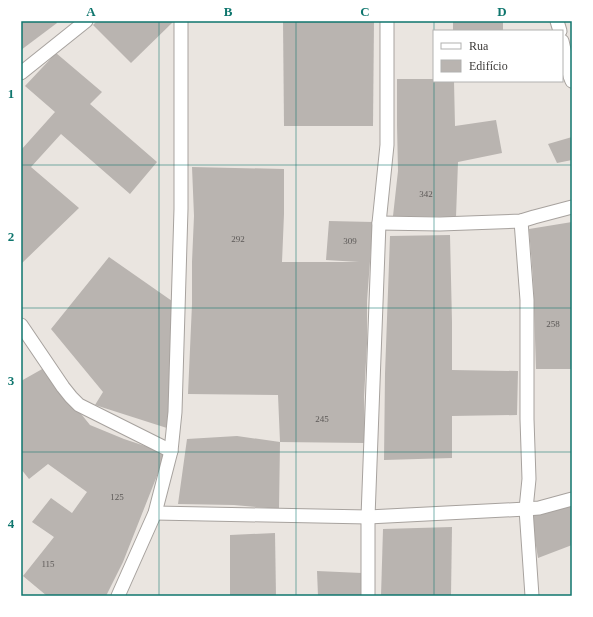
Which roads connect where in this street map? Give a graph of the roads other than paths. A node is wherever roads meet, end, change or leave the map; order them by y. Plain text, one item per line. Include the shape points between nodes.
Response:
1 (86, 21) edge
2 (181, 21) edge
3 (387, 21) edge
4 (563, 45) edge
5 (21, 73) edge
6 (572, 81) edge
7 (572, 207) edge
8 (521, 221) junction
9 (379, 223) junction
10 (21, 325) edge
11 (172, 450) junction
12 (572, 499) edge
13 (526, 509) junction
14 (155, 513) junction
15 (368, 517) junction
16 (118, 596) edge
17 (368, 596) edge
18 (532, 596) edge

1 - 5 street
2 - 11 street via 181,209
3 - 9 street via 387,145
4 - 6 street
7 - 8 street
8 - 9 street
8 - 13 street via 526,300 529,479
9 - 15 street
10 - 11 street via 63,387 79,405
11 - 14 street
12 - 13 street
13 - 15 street
13 - 18 street
14 - 15 street
14 - 16 street
15 - 17 street

